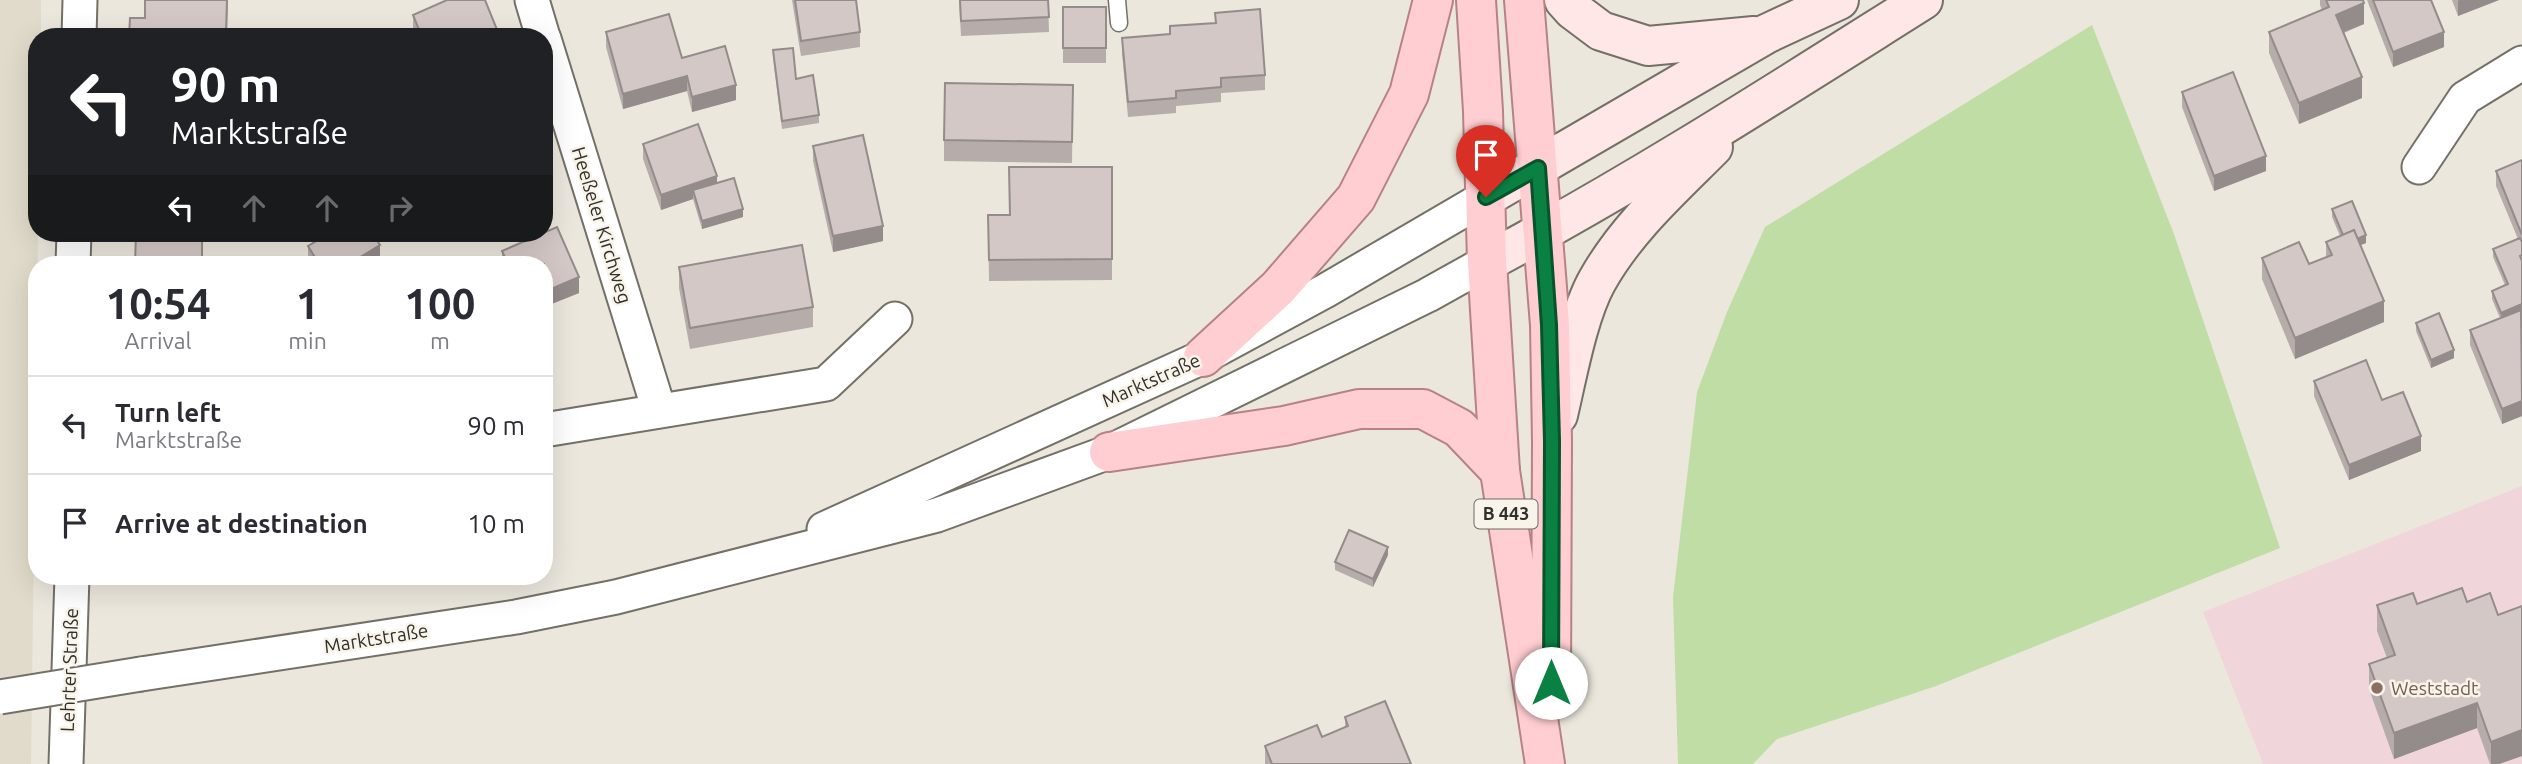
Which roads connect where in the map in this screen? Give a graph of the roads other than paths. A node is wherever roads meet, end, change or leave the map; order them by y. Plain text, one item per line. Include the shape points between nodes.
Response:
1 (80, 0) edge
2 (532, 0) edge
3 (1117, 0) edge
4 (1433, 0) edge
5 (1476, 0) edge
6 (1524, 0) edge
7 (1564, 0) edge
8 (1839, 0) edge
9 (1923, 0) edge
10 (1119, 23) dead end
11 (79, 28) edge
12 (541, 28) edge
13 (1766, 34) junction
14 (2522, 63) edge
15 (553, 67) edge
16 (1750, 109) junction
17 (2420, 167) dead end
18 (1538, 168) junction
19 (1486, 197) junction
20 (1543, 232) junction
21 (1487, 262) junction
22 (895, 319) dead end
23 (1203, 357) junction
24 (659, 410) junction
25 (553, 428) edge
26 (1552, 441) junction
27 (1109, 452) junction
28 (1500, 471) junction
29 (749, 564) junction
30 (72, 585) edge
31 (0, 697) edge
32 (66, 764) edge
33 (1545, 764) edge
34 (1550, 764) edge

1 - 11 street
2 - 12 street, Heeßeler Kirchweg
3 - 10 lane
4 - 23 main road via 1409,94 1356,198 1278,289
5 - 19 main road, B 443
6 - 18 main road, B 443
7 - 13 street via 1601,31 1648,46
8 - 13 street
9 - 16 street
13 - 18 street, Marktstraße
14 - 17 street via 2465,98
15 - 24 street, Heeßeler Kirchweg
16 - 20 street
16 - 26 street via 1627,234 1596,283 1570,363
18 - 19 street, Marktstraße
18 - 20 main road, B 443
19 - 21 main road, B 443
19 - 23 street, Marktstraße
20 - 21 street
20 - 26 main road, B 443
21 - 27 street, Marktstraße
21 - 28 main road, B 443
22 - 24 street via 826,384
23 - 29 street, Marktstraße
24 - 25 street
26 - 34 main road, B 443
27 - 28 main road via 1359,410 1423,409 1459,429
27 - 29 street, Marktstraße via 937,515
28 - 33 main road, B 443
29 - 31 street, Marktstraße, bridge via 516,617
30 - 32 street, Lehrter Straße

